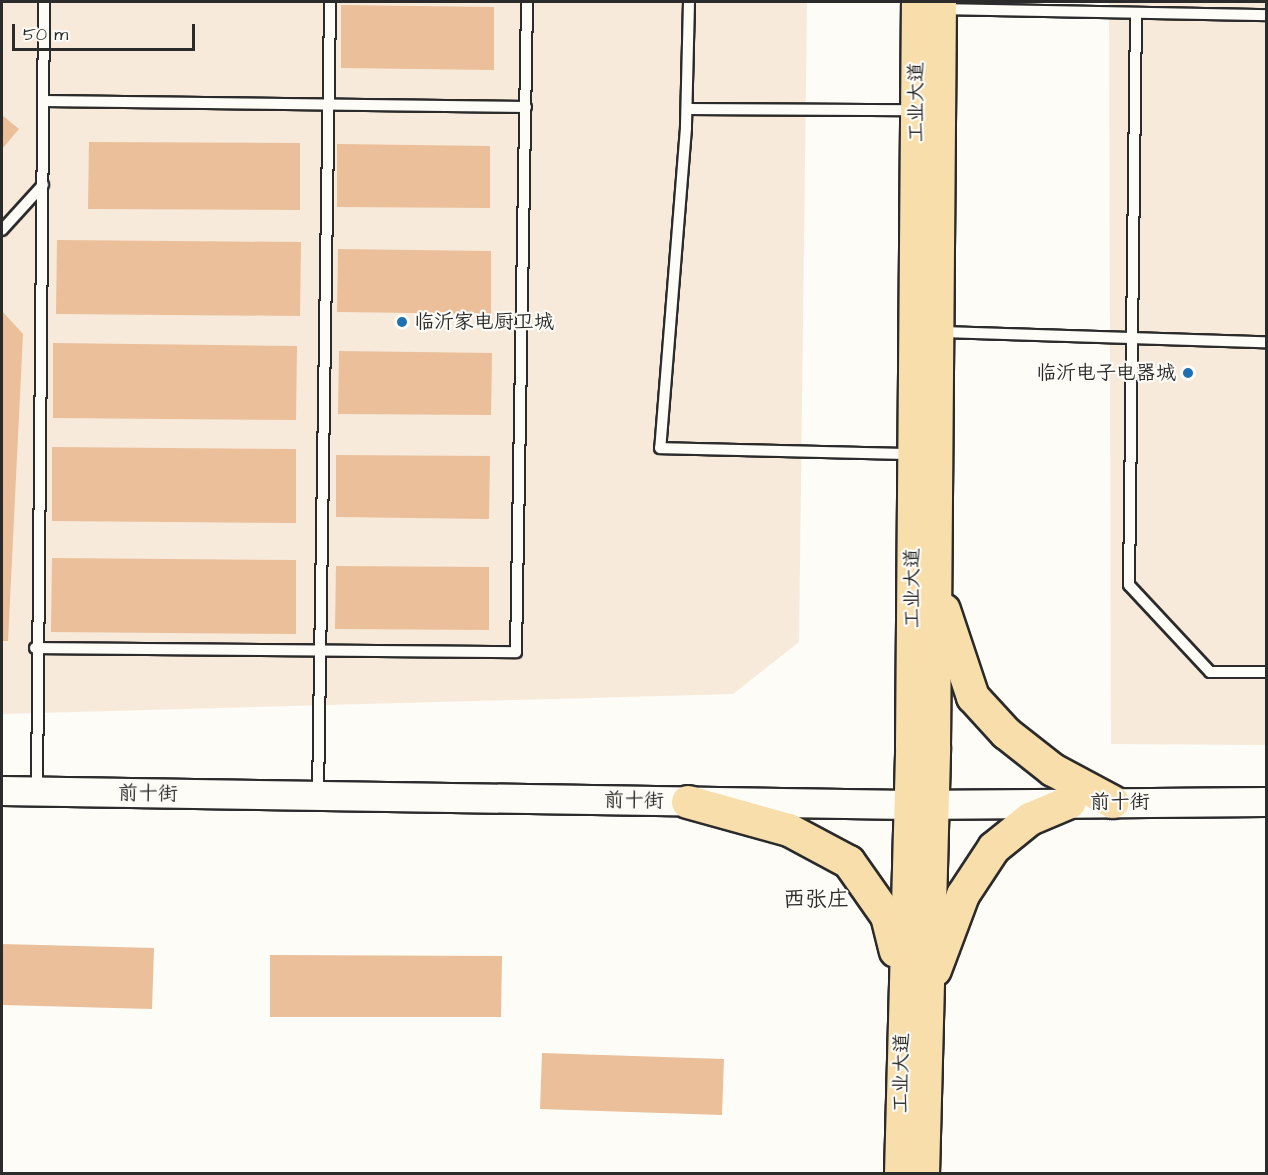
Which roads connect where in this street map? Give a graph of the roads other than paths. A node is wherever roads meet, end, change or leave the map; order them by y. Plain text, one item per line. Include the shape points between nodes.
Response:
1 (44, 2) edge
2 (330, 2) edge
3 (527, 2) edge
4 (689, 2) edge
5 (933, 4) edge
6 (1136, 13) junction
7 (1266, 15) edge
8 (44, 101) junction
9 (328, 107) junction
10 (526, 107) junction
11 (687, 109) junction
12 (917, 110) junction
13 (43, 185) junction
14 (2, 230) edge
15 (938, 332) junction
16 (1131, 337) junction
17 (1266, 342) edge
18 (914, 454) junction
19 (936, 584) junction
20 (35, 648) junction
21 (317, 654) junction
22 (1266, 672) edge
23 (2, 791) edge
24 (37, 792) junction
25 (318, 796) junction
26 (688, 802) junction
27 (1070, 802) junction
28 (1113, 802) junction
29 (1266, 802) edge
30 (920, 803) junction
31 (915, 986) junction
32 (901, 1173) edge
33 (923, 1173) edge

1 - 8 lane
2 - 9 lane
3 - 10 lane
4 - 11 lane
5 - 6 lane
5 - 12 main road, 工业大道
5 - 15 main road, 工业大道
6 - 7 lane
6 - 16 lane
8 - 9 lane
8 - 13 lane
9 - 10 lane
9 - 21 lane
10 - 21 lane via 516,652
11 - 12 lane
11 - 18 lane via 660,448
12 - 18 main road, 工业大道
13 - 14 lane
13 - 20 lane
15 - 16 lane
15 - 19 main road, 工业大道
16 - 17 lane
16 - 22 lane via 1129,585 1210,672
18 - 30 main road, 工业大道
19 - 28 main road via 973,697 1006,733 1053,770
19 - 30 main road, 工业大道
20 - 21 lane
20 - 24 lane
21 - 25 lane
23 - 24 main road, 前十街
24 - 25 main road, 前十街
25 - 26 main road, 前十街
26 - 30 main road, 前十街
26 - 31 main road via 789,830 849,862 887,916
27 - 28 main road, 前十街
27 - 30 main road, 前十街
27 - 31 main road via 1030,819 994,848 963,895
28 - 29 main road, 前十街
30 - 31 main road, 工业大道
31 - 32 main road, 工业大道
31 - 33 main road, 工业大道

